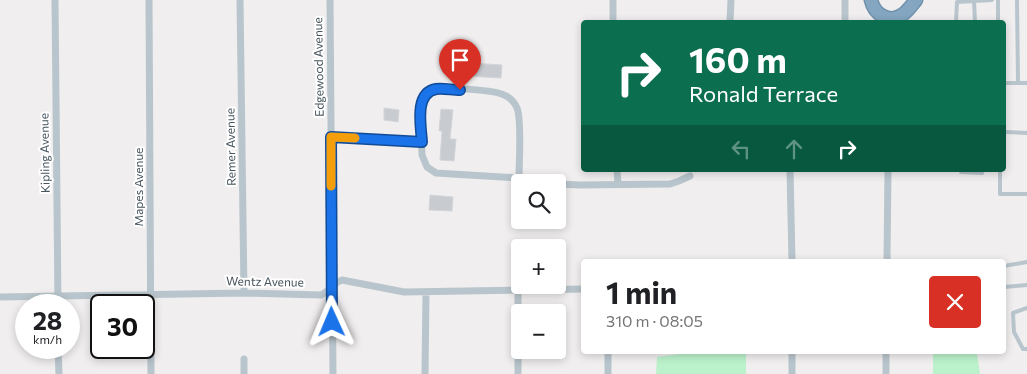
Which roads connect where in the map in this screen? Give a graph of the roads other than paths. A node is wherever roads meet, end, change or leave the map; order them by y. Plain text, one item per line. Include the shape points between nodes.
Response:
1 (55, 0) edge
2 (149, 0) edge
3 (240, 0) edge
4 (330, 0) edge
5 (613, 0) edge
6 (731, 0) edge
7 (845, 0) edge
8 (871, 0) edge
9 (916, 0) edge
10 (992, 0) edge
11 (998, 0) edge
12 (1017, 0) edge
13 (974, 1) edge
14 (613, 20) edge
15 (730, 20) edge
16 (845, 20) edge
17 (956, 20) edge
18 (975, 20) edge
19 (998, 20) edge
20 (1006, 83) edge
21 (1018, 83) junction
22 (1027, 83) edge
23 (1006, 132) edge
24 (1027, 133) edge
25 (331, 137) junction
26 (422, 142) junction
27 (617, 172) edge
28 (790, 172) edge
29 (888, 172) edge
30 (961, 172) edge
31 (982, 172) edge
32 (1000, 172) edge
33 (519, 174) edge
34 (690, 176) dead end
35 (511, 178) edge
36 (566, 184) edge
37 (618, 184) junction
38 (1027, 194) edge
39 (792, 259) edge
40 (887, 259) edge
41 (1027, 262) edge
42 (1006, 266) edge
43 (1027, 285) edge
44 (1006, 287) edge
45 (331, 288) junction
46 (566, 289) edge
47 (581, 289) edge
48 (511, 290) edge
49 (426, 292) junction
50 (244, 293) junction
51 (58, 294) edge
52 (151, 294) joint
53 (518, 294) edge
54 (0, 297) edge
55 (15, 297) edge
56 (1027, 308) edge
57 (1027, 349) edge
58 (608, 354) edge
59 (792, 354) edge
60 (886, 354) edge
61 (58, 359) edge
62 (152, 359) edge
63 (244, 359) dead end
64 (59, 374) edge
65 (152, 374) edge
66 (244, 374) edge
67 (332, 374) edge
68 (425, 374) edge
69 (518, 374) edge
70 (608, 374) edge
71 (792, 374) edge
72 (886, 374) edge

1 - 51 street, Kipling Avenue
2 - 52 street, Mapes Avenue
3 - 50 street, Remer Avenue
4 - 25 street, Edgewood Avenue
5 - 14 street
6 - 15 street
7 - 16 street
8 - 9 highway via 880,15 892,19 903,15
10 - 13 lane
11 - 19 lane
12 - 21 lane
13 - 17 lane via 957,2
13 - 18 lane
20 - 21 lane
21 - 22 lane
23 - 24 lane
25 - 26 street
25 - 45 street, Edgewood Avenue
26 - 33 street via 421,103 431,90 499,92 513,101 519,113
26 - 35 street via 424,162 436,174
27 - 37 street
28 - 39 street
29 - 40 street
30 - 31 lane
32 - 38 lane via 1000,194
34 - 37 street via 670,184
36 - 37 street
41 - 42 lane
43 - 44 lane
45 - 49 street, Wentz Avenue via 342,280 404,292
45 - 50 street, Wentz Avenue via 321,294
45 - 67 street, Edgewood Avenue
46 - 47 street, Wentz Avenue
48 - 49 street, Wentz Avenue
49 - 68 street
50 - 52 street, Wentz Avenue
53 - 69 street
54 - 55 street, Wentz Avenue
56 - 57 lane via 1013,313 1014,332 1023,349
58 - 70 street
59 - 71 street
60 - 72 street
61 - 64 street
62 - 65 street, Mapes Avenue
63 - 66 street

